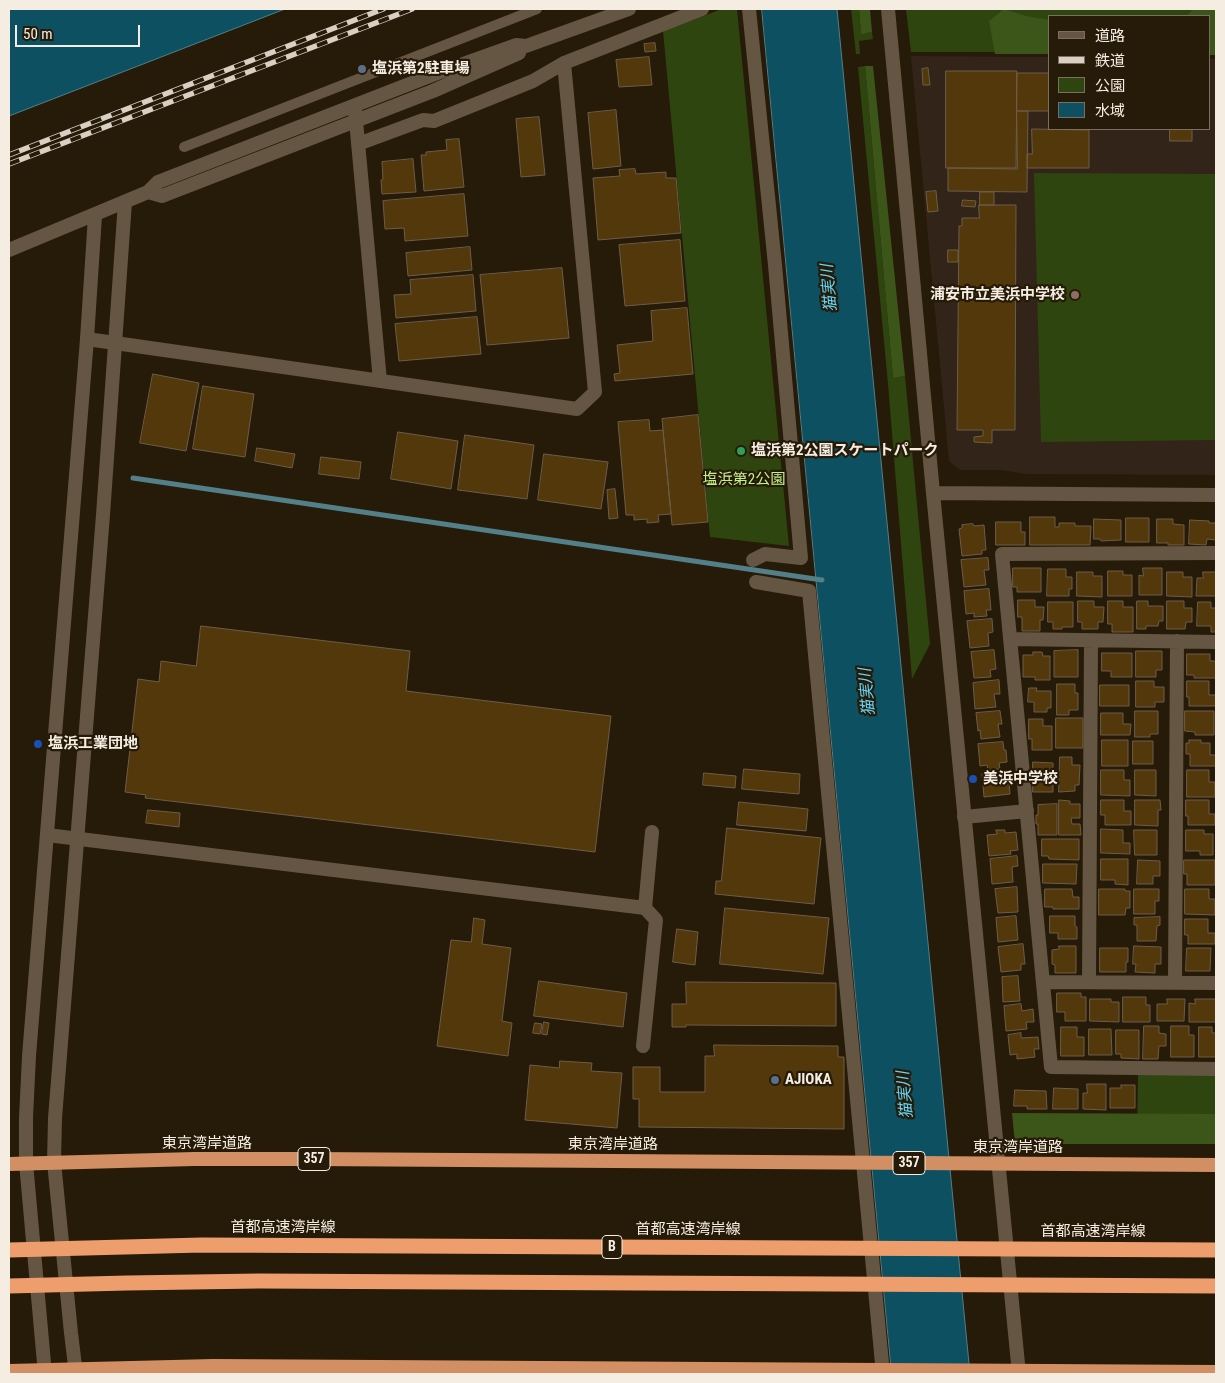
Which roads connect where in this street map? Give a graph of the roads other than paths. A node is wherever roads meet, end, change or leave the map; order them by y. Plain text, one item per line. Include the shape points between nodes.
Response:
1 (537, 9) edge
2 (629, 9) edge
3 (702, 9) edge
4 (749, 9) edge
5 (888, 9) edge
6 (526, 46) junction
7 (564, 63) junction
8 (354, 106) junction
9 (356, 121) junction
10 (358, 144) junction
11 (184, 147) dead end
12 (148, 192) junction
13 (125, 202) junction
14 (95, 216) junction
15 (9, 250) edge
16 (87, 339) junction
17 (115, 343) junction
18 (380, 381) junction
19 (933, 493) junction
20 (1216, 495) edge
21 (1216, 553) edge
22 (753, 560) dead end
23 (756, 582) dead end
24 (1010, 639) junction
25 (1091, 641) junction
26 (1177, 641) junction
27 (1216, 642) edge
28 (1027, 811) junction
29 (964, 817) junction
30 (652, 832) dead end
31 (47, 835) junction
32 (78, 838) junction
33 (645, 908) junction
34 (1043, 982) junction
35 (1089, 982) junction
36 (1175, 984) junction
37 (1216, 984) edge
38 (643, 1046) dead end
39 (1216, 1069) edge
40 (54, 1162) junction
41 (26, 1163) junction
42 (9, 1164) edge
43 (1216, 1165) edge
44 (9, 1250) edge
45 (1216, 1250) edge
46 (9, 1286) edge
47 (1216, 1286) edge
48 (9, 1371) edge
49 (76, 1371) edge
50 (45, 1372) edge
51 (1216, 1372) edge
52 (883, 1374) edge
53 (1019, 1374) edge

1 - 11 lane
2 - 6 street
3 - 7 street
4 - 22 street via 801,558 765,554
5 - 19 street
6 - 8 street via 516,46 434,74
6 - 9 street via 509,58
7 - 10 street via 533,81 434,121 423,120
7 - 18 street via 595,392 577,409
8 - 9 street
8 - 12 street via 158,182
9 - 10 street
9 - 12 street via 162,196
10 - 18 street
12 - 13 street
13 - 14 street
13 - 17 street
14 - 15 street
14 - 16 street
16 - 17 street
16 - 31 street
17 - 18 street
17 - 32 street
19 - 20 street
19 - 29 street
21 - 24 street via 1002,554
23 - 52 street via 809,591
24 - 25 street
24 - 28 street
25 - 26 street
25 - 35 street
26 - 27 street
26 - 36 street
28 - 29 street
28 - 34 street
29 - 53 street
30 - 33 street
31 - 32 street
31 - 41 street via 29,1056
32 - 33 street
32 - 40 street
33 - 38 street via 656,920
34 - 35 street
34 - 39 street via 1051,1068
35 - 36 street
36 - 37 street
40 - 41 highway, 東京湾岸道路 / 357
40 - 43 highway, 東京湾岸道路 / 357 via 194,1159
40 - 49 street
41 - 42 highway, 東京湾岸道路 / 357
41 - 50 street
44 - 45 highway, 首都高速湾岸線 / B via 202,1245
46 - 47 highway via 259,1281
48 - 50 highway
49 - 50 highway
49 - 51 highway via 223,1366

